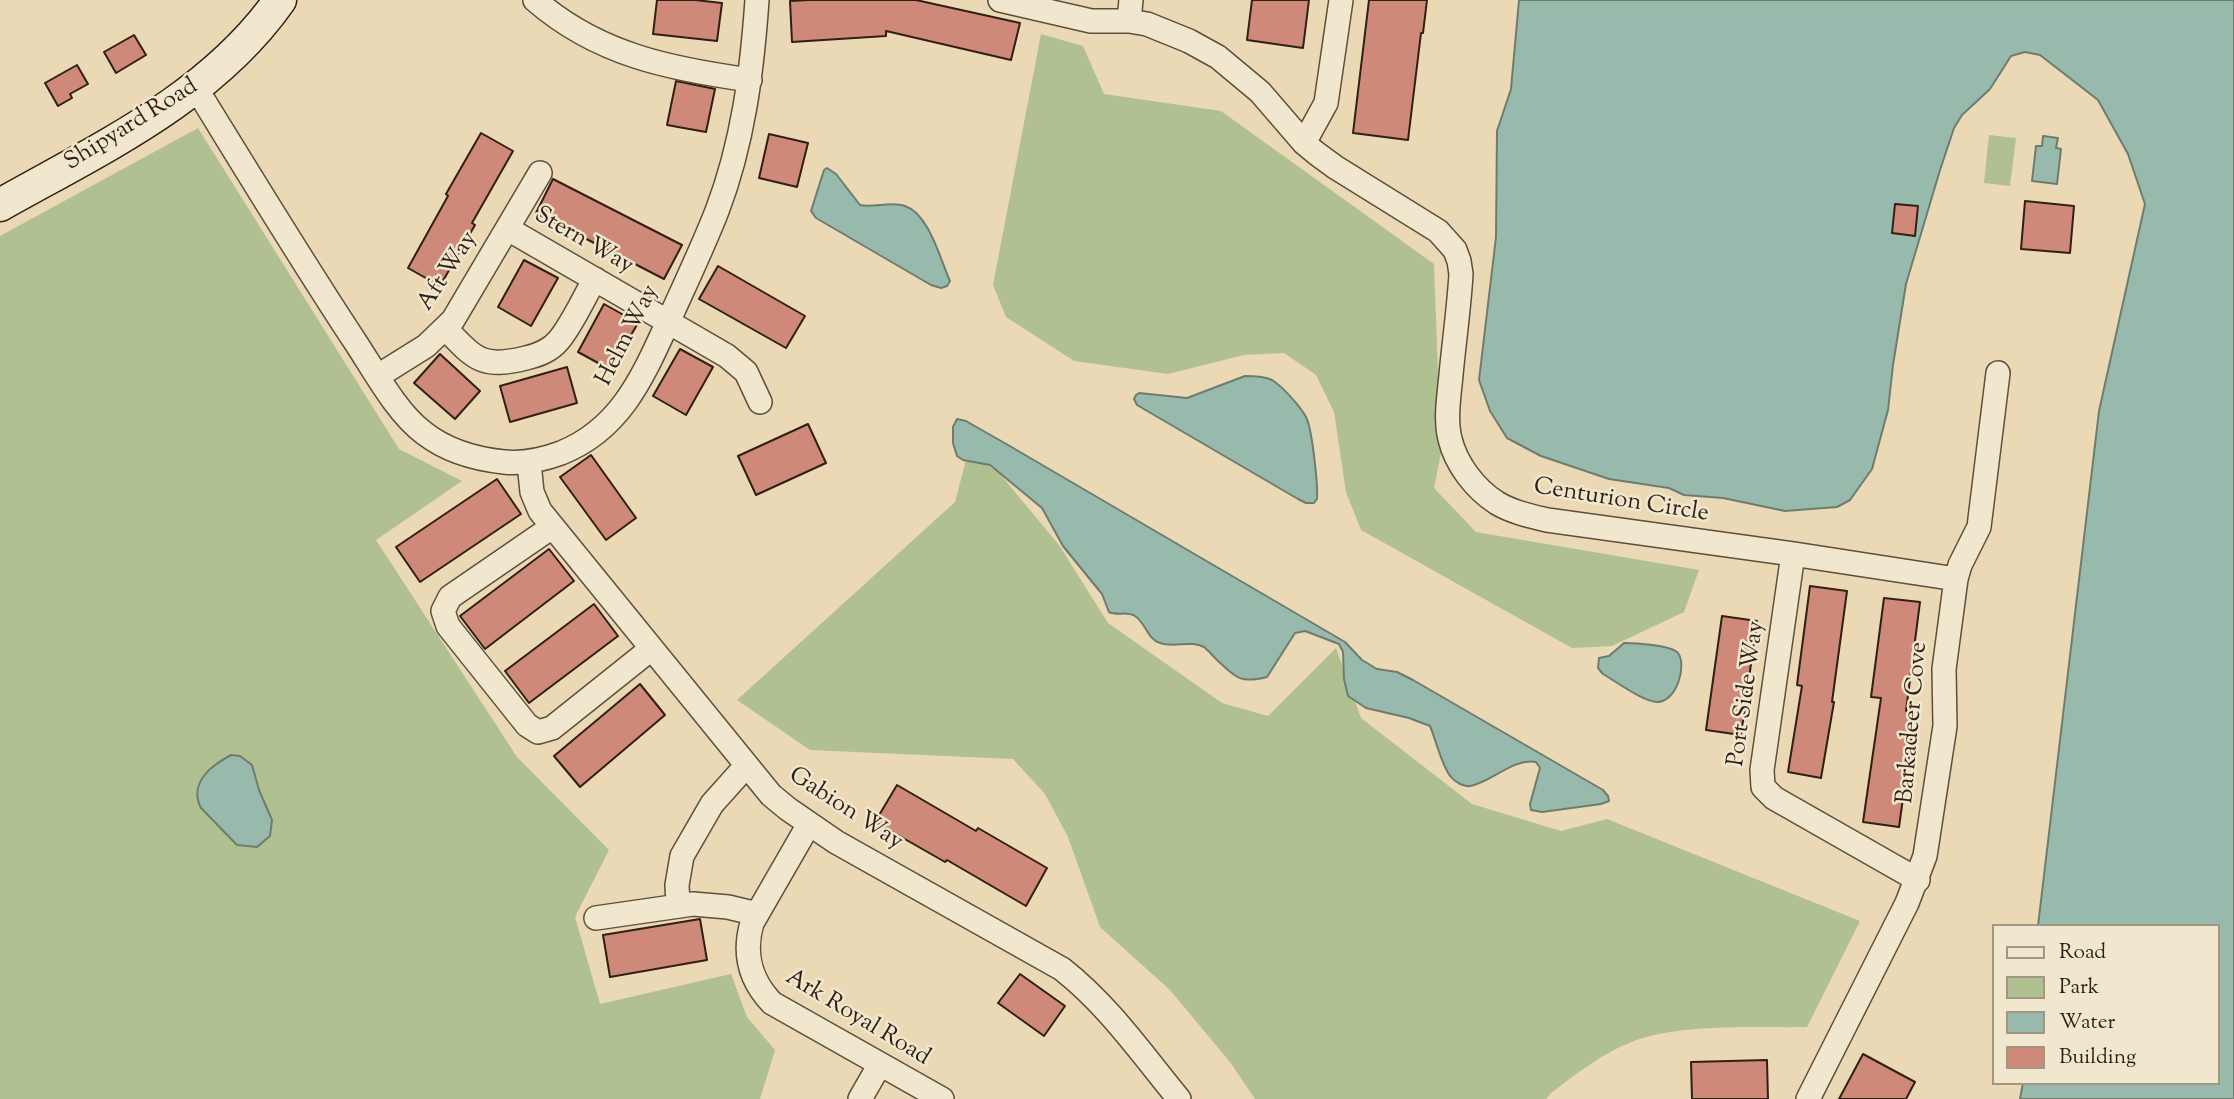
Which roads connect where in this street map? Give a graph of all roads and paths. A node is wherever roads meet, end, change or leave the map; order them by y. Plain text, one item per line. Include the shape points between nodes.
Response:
1 (280, 0) edge
2 (535, 0) edge
3 (757, 0) edge
4 (1000, 0) edge
5 (1340, 0) edge
6 (1130, 11) edge
7 (750, 79) junction
8 (196, 88) junction
9 (1304, 143) junction
10 (540, 173) dead end
11 (0, 205) edge
12 (508, 229) junction
13 (595, 279) junction
14 (668, 322) junction
15 (446, 329) junction
16 (1998, 373) dead end
17 (378, 376) junction
18 (760, 402) dead end
19 (529, 463) junction
20 (552, 527) junction
21 (1793, 554) junction
22 (1956, 579) junction
23 (651, 649) junction
24 (746, 766) junction
25 (809, 824) junction
26 (1918, 880) junction
27 (678, 905) junction
28 (757, 914) junction
29 (596, 918) dead end
30 (880, 1064) junction
31 (860, 1099) edge
32 (942, 1099) edge
33 (1179, 1099) edge
34 (1808, 1099) edge

1 - 8 street, Shipyard Road via 243,46
2 - 7 street via 565,22 642,60
3 - 7 street, Helm Way
4 - 6 street, Centurion Circle via 1091,20
5 - 9 street via 1326,103
6 - 9 street, Centurion Circle via 1218,57 1260,92
7 - 14 street, Helm Way via 718,208
8 - 11 street, Shipyard Road via 139,127
8 - 17 street, Helm Way
9 - 21 street, Centurion Circle via 1428,224 1455,250 1461,274 1448,401 1450,439 1458,462 1483,492 1498,504 1547,520
10 - 12 street, Aft Way
12 - 13 street, Stern Way
12 - 15 street, Aft Way
13 - 14 street, Stern Way
13 - 15 street via 559,340 538,355 491,363 478,358
14 - 18 street, Stern Way via 738,364
14 - 19 street, Helm Way via 637,387 614,418 574,447
15 - 17 street, Aft Way
16 - 22 street, Barkadeer Cove via 1979,527
17 - 19 street, Helm Way via 405,415 445,447 487,460
19 - 20 street, Gabion Way via 533,492
20 - 23 street, Gabion Way
20 - 23 street via 450,597 443,611 448,626 527,725 538,732 552,727
21 - 22 street, Centurion Circle
21 - 26 street, Port Side Way via 1763,787 1774,798
22 - 26 street, Barkadeer Cove via 1944,669 1945,726
23 - 24 street, Gabion Way
24 - 25 street, Gabion Way via 771,795
24 - 27 street via 712,804 682,856
25 - 28 street, Ark Royal Road
25 - 33 street, Gabion Way via 1062,969 1101,1004
26 - 34 street, Barkadeer Cove
27 - 28 street via 711,905
27 - 29 street
28 - 30 street, Ark Royal Road via 748,935 748,960 764,994 772,1003
30 - 31 street
30 - 32 street, Ark Royal Road

